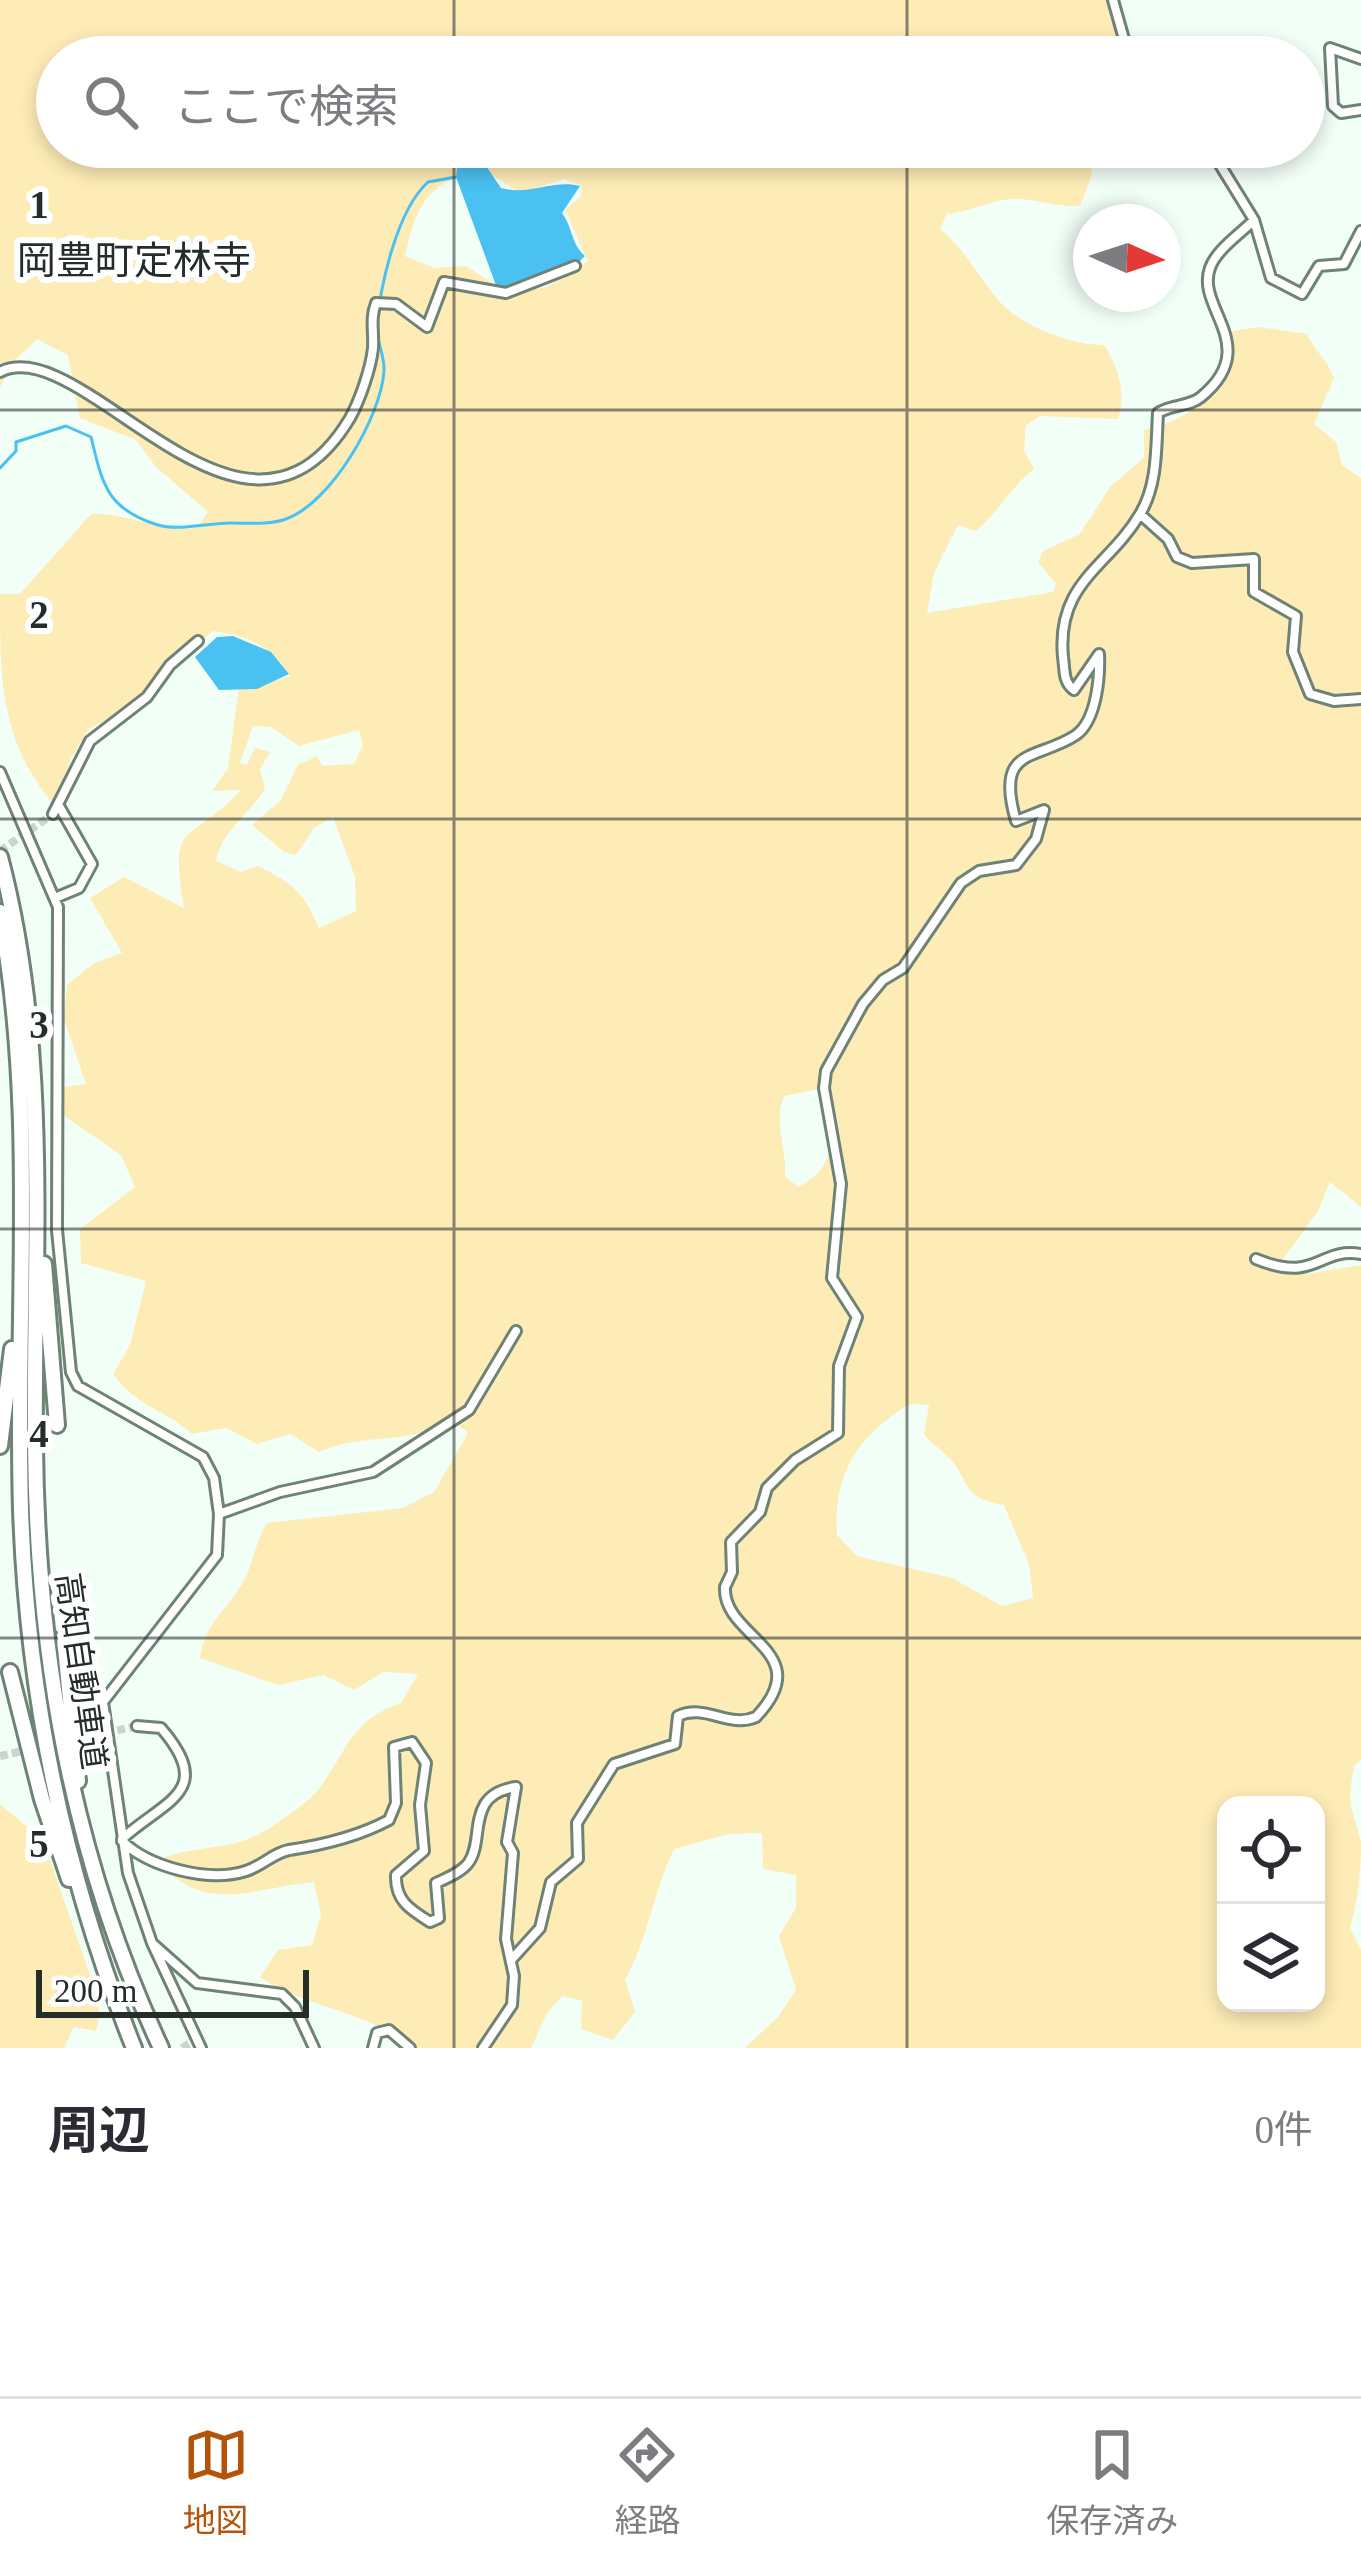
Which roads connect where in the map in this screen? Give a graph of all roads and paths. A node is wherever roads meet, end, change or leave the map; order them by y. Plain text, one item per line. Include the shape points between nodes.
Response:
1 (1113, 0) edge
2 (1123, 36) edge
3 (1361, 59) edge
4 (1361, 110) edge
5 (1222, 168) edge
6 (1254, 220) junction
7 (1361, 231) edge
8 (574, 266) dead end
9 (0, 372) edge
10 (1141, 514) junction
11 (198, 641) dead end
12 (1361, 699) edge
13 (0, 772) edge
14 (0, 856) edge
15 (55, 898) junction
16 (0, 912) edge
17 (30, 1151) junction
18 (1361, 1254) edge
19 (1256, 1259) dead end
20 (516, 1331) dead end
21 (57, 1425) dead end
22 (0, 1446) edge
23 (219, 1514) junction
24 (64, 1637) dead end
25 (10, 1672) dead end
26 (137, 1726) dead end
27 (121, 1840) junction
28 (111, 1931) junction
29 (152, 1943) junction
30 (97, 1950) junction
31 (512, 1959) junction
32 (197, 2043) edge
33 (134, 2048) edge
34 (161, 2048) edge
35 (314, 2048) edge
36 (373, 2048) edge
37 (410, 2048) edge
38 (483, 2048) edge

1 - 2 street
3 - 4 street via 1330,48 1333,106
5 - 6 street
6 - 7 street via 1271,278 1302,294 1319,266 1344,264
6 - 10 street via 1208,270 1228,351 1200,398 1159,413 1155,470
8 - 9 street via 506,293 444,282 427,327 396,304 374,306 373,348 352,416 320,454 261,478 233,477 137,432 101,400 38,365
10 - 12 street via 1192,563 1254,559 1254,592 1296,616 1293,652 1310,694
10 - 31 street via 1085,578 1062,631 1074,691 1100,656 1092,710 1077,734 1024,755 1014,772 1016,821 1044,810 1030,851 1016,865 979,871 962,883 903,968 863,1004 826,1071 841,1184 832,1278 857,1317 839,1366 838,1433 767,1488 760,1512 731,1542 724,1599 773,1658 776,1685 745,1722 688,1712 678,1716 675,1744 614,1764 577,1823 578,1859 550,1882 540,1928
11 - 15 street via 77,757 56,810 92,864 79,888
13 - 15 street
14 - 17 highway, 高知自動車道 via 25,964
15 - 23 street via 57,1231 71,1372 78,1386 202,1457
16 - 17 highway, 高知自動車道
17 - 21 highway
17 - 22 highway
17 - 28 highway, 高知自動車道 via 44,1638 67,1772
17 - 30 highway, 高知自動車道 via 20,1428 29,1640 51,1773
18 - 19 street via 1342,1251 1306,1270
20 - 23 street via 470,1410 373,1472
23 - 27 street via 217,1555 103,1702
24 - 28 highway via 75,1769
25 - 30 highway via 42,1799
26 - 27 street via 161,1728 175,1744 184,1787 174,1804
27 - 29 street
27 - 31 street via 140,1859 211,1874 313,1849 389,1820 394,1748 412,1742 426,1763 424,1851 395,1887 408,1909 430,1922 439,1918 436,1883 473,1855 475,1819 511,1786 519,1792 507,1842
28 - 34 highway, 高知自動車道
29 - 32 street
29 - 35 street via 197,1983 282,1994
30 - 33 highway, 高知自動車道
31 - 38 street via 512,2006
36 - 37 street via 377,2033 389,2030

